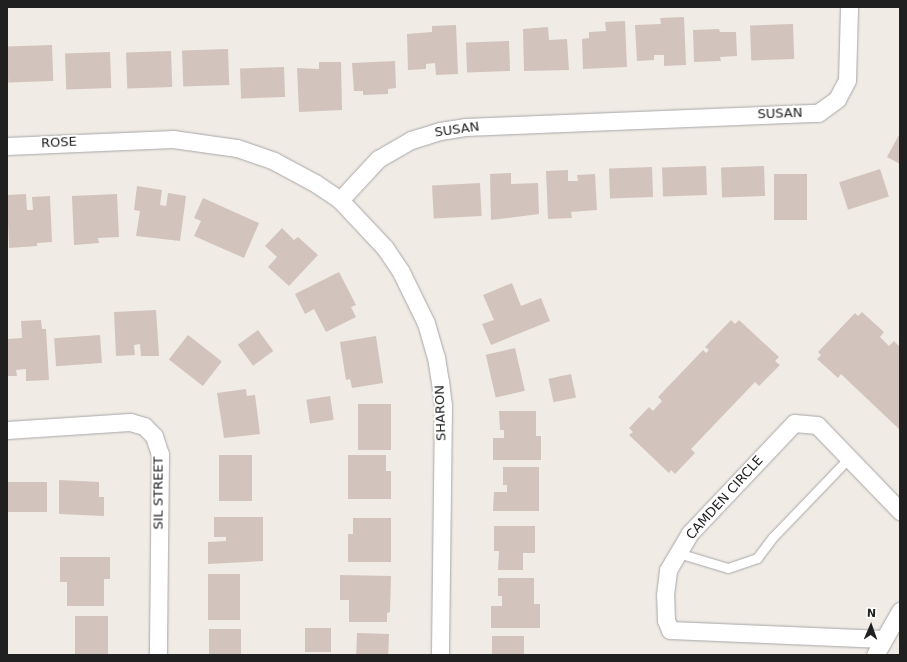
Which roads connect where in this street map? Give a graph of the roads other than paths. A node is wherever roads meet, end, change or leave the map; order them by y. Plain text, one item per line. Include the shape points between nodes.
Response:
1 (849, 7) edge
2 (7, 146) edge
3 (340, 200) junction
4 (7, 430) edge
5 (849, 458) junction
6 (900, 512) edge
7 (678, 553) junction
8 (900, 611) edge
9 (883, 639) junction
10 (158, 655) edge
11 (440, 655) edge
12 (875, 655) edge

1 - 3 street, SUSAN via 848,72 845,89 837,99 818,113 465,127 440,131 411,140 378,159
2 - 3 street, ROSE via 173,139 237,148 274,161
3 - 11 street, SHARON via 381,243 401,272 426,323 436,357 443,406
4 - 10 street, SIL STREET via 130,422 144,426 154,436 160,454
5 - 6 street, CAMDEN CIRCLE
5 - 7 lane via 773,537 757,558 728,568
5 - 7 street, CAMDEN CIRCLE via 817,425 794,424 690,533
7 - 9 street, CAMDEN CIRCLE via 668,570 665,595 666,620 670,630
8 - 9 street
9 - 12 street

